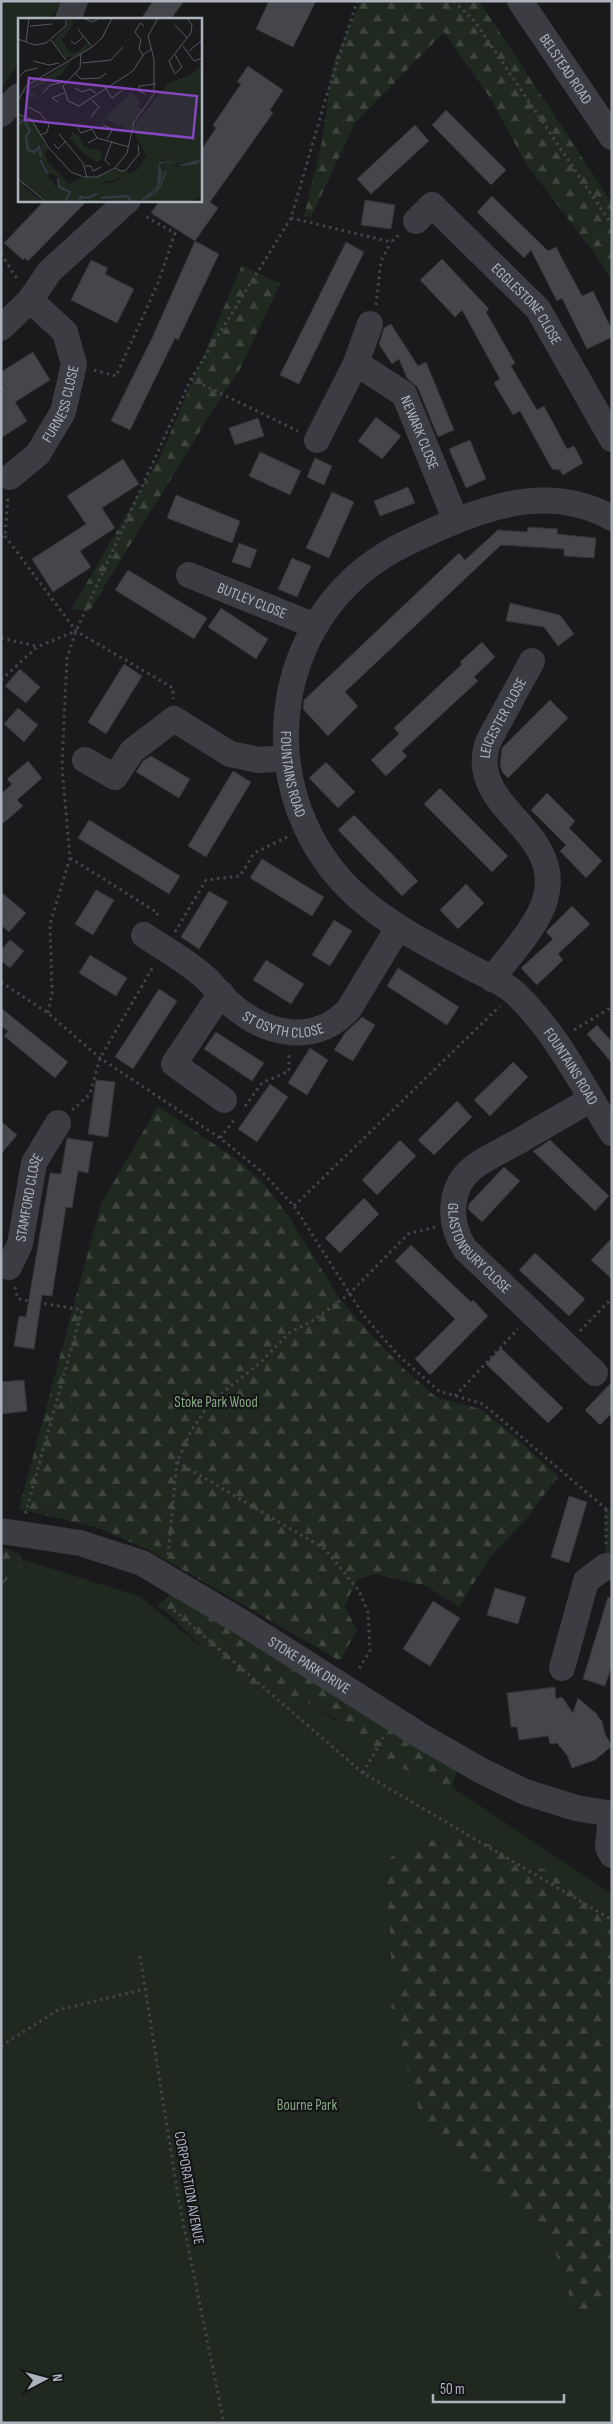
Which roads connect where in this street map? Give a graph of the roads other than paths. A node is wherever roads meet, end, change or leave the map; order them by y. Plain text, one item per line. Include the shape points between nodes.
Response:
1 (75, 1) edge
2 (520, 1) edge
3 (68, 18) edge
4 (18, 97) edge
5 (1, 114) edge
6 (612, 137) edge
7 (127, 202) edge
8 (416, 221) road end
9 (30, 300) junction
10 (370, 324) road end
11 (1, 328) edge
12 (356, 363) junction
13 (612, 439) edge
14 (317, 440) road end
15 (10, 477) road end
16 (611, 512) edge
17 (456, 521) junction
18 (189, 575) dead end
19 (314, 626) junction
20 (532, 661) dead end
21 (286, 758) junction
22 (85, 760) dead end
23 (398, 928) junction
24 (144, 935) road end
25 (492, 979) junction
26 (221, 993) junction
27 (591, 1100) junction
28 (235, 1107) road end
29 (58, 1123) dead end
30 (612, 1133) edge
31 (5, 1266) edge
32 (595, 1373) dead end
33 (11, 1532) edge
34 (609, 1567) edge
35 (562, 1668) dead end
36 (611, 1814) edge
37 (612, 1855) edge

1 - 3 street
2 - 6 street, BELSTEAD ROAD
4 - 5 street
7 - 9 street via 50,271
8 - 13 street, EGGLESTONE CLOSE via 432,205 538,309
9 - 11 street
9 - 15 street, FURNESS CLOSE via 65,332 74,364 63,412 38,454
10 - 12 street
12 - 14 street
12 - 17 street, NEWARK CLOSE via 404,394
16 - 17 street, FOUNTAINS ROAD via 543,499 501,505
17 - 19 street, FOUNTAINS ROAD via 394,547 348,582
18 - 19 street, BUTLEY CLOSE
19 - 21 street, FOUNTAINS ROAD via 298,660 290,690 286,712
20 - 25 street, LEICESTER CLOSE via 488,742 484,769 493,793 538,846 546,866 547,888 544,904 536,919
21 - 22 street via 259,760 230,754 174,718 132,751 116,777
21 - 23 street, FOUNTAINS ROAD via 296,805 323,858 358,896
23 - 25 street, FOUNTAINS ROAD
23 - 26 street, ST OSYTH CLOSE via 349,1009 323,1029 290,1033 265,1026 233,1006
24 - 26 street, ST OSYTH CLOSE via 200,972
25 - 27 street, FOUNTAINS ROAD via 514,992 556,1041
26 - 28 street via 174,1064
27 - 30 street, FOUNTAINS ROAD
27 - 32 street, GLASTONBURY CLOSE via 475,1166 463,1179 456,1194 453,1223 465,1249
29 - 31 street, STAMFORD CLOSE via 34,1164 20,1244
33 - 36 street, STOKE PARK DRIVE via 80,1543 142,1563 164,1588 347,1688 480,1770 526,1792 567,1806
34 - 35 street via 586,1582
36 - 37 street via 608,1847

